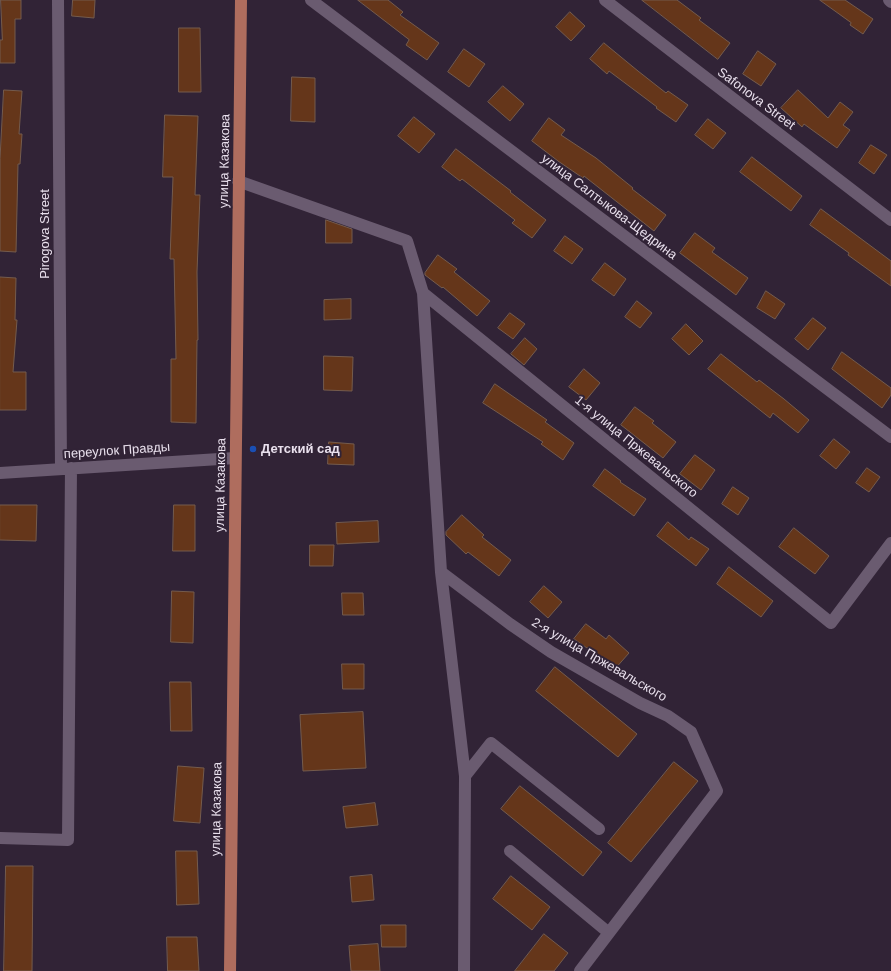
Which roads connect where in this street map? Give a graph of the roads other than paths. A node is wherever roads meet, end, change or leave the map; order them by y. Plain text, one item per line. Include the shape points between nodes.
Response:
1 (58, 0) edge
2 (241, 0) edge
3 (311, 0) edge
4 (605, 0) edge
5 (238, 181) junction
6 (891, 220) edge
7 (423, 293) junction
8 (891, 437) edge
9 (235, 458) junction
10 (66, 468) junction
11 (0, 473) edge
12 (891, 543) edge
13 (441, 572) junction
14 (465, 776) junction
15 (599, 829) dead end
16 (0, 838) edge
17 (510, 851) dead end
18 (609, 933) junction
19 (230, 971) edge
20 (464, 971) edge
21 (580, 971) edge

1 - 10 street, Pirogova Street
2 - 5 main road, улица Казакова
3 - 8 street, улица Салтыкова-Щедрина
4 - 6 street, Safonova Street
5 - 7 street via 407,241
5 - 9 main road, улица Казакова
7 - 12 street, 1-я улица Пржевальского via 831,623
7 - 13 street
9 - 10 street, переулок Правды
9 - 19 main road, улица Казакова
10 - 11 street, переулок Правды
10 - 16 street, Pirogova Street via 68,840
13 - 14 street
13 - 18 street, 2-я улица Пржевальского via 551,652 640,703 668,716 692,732 717,791
14 - 15 street via 491,743
14 - 20 street
17 - 18 street
18 - 21 street

